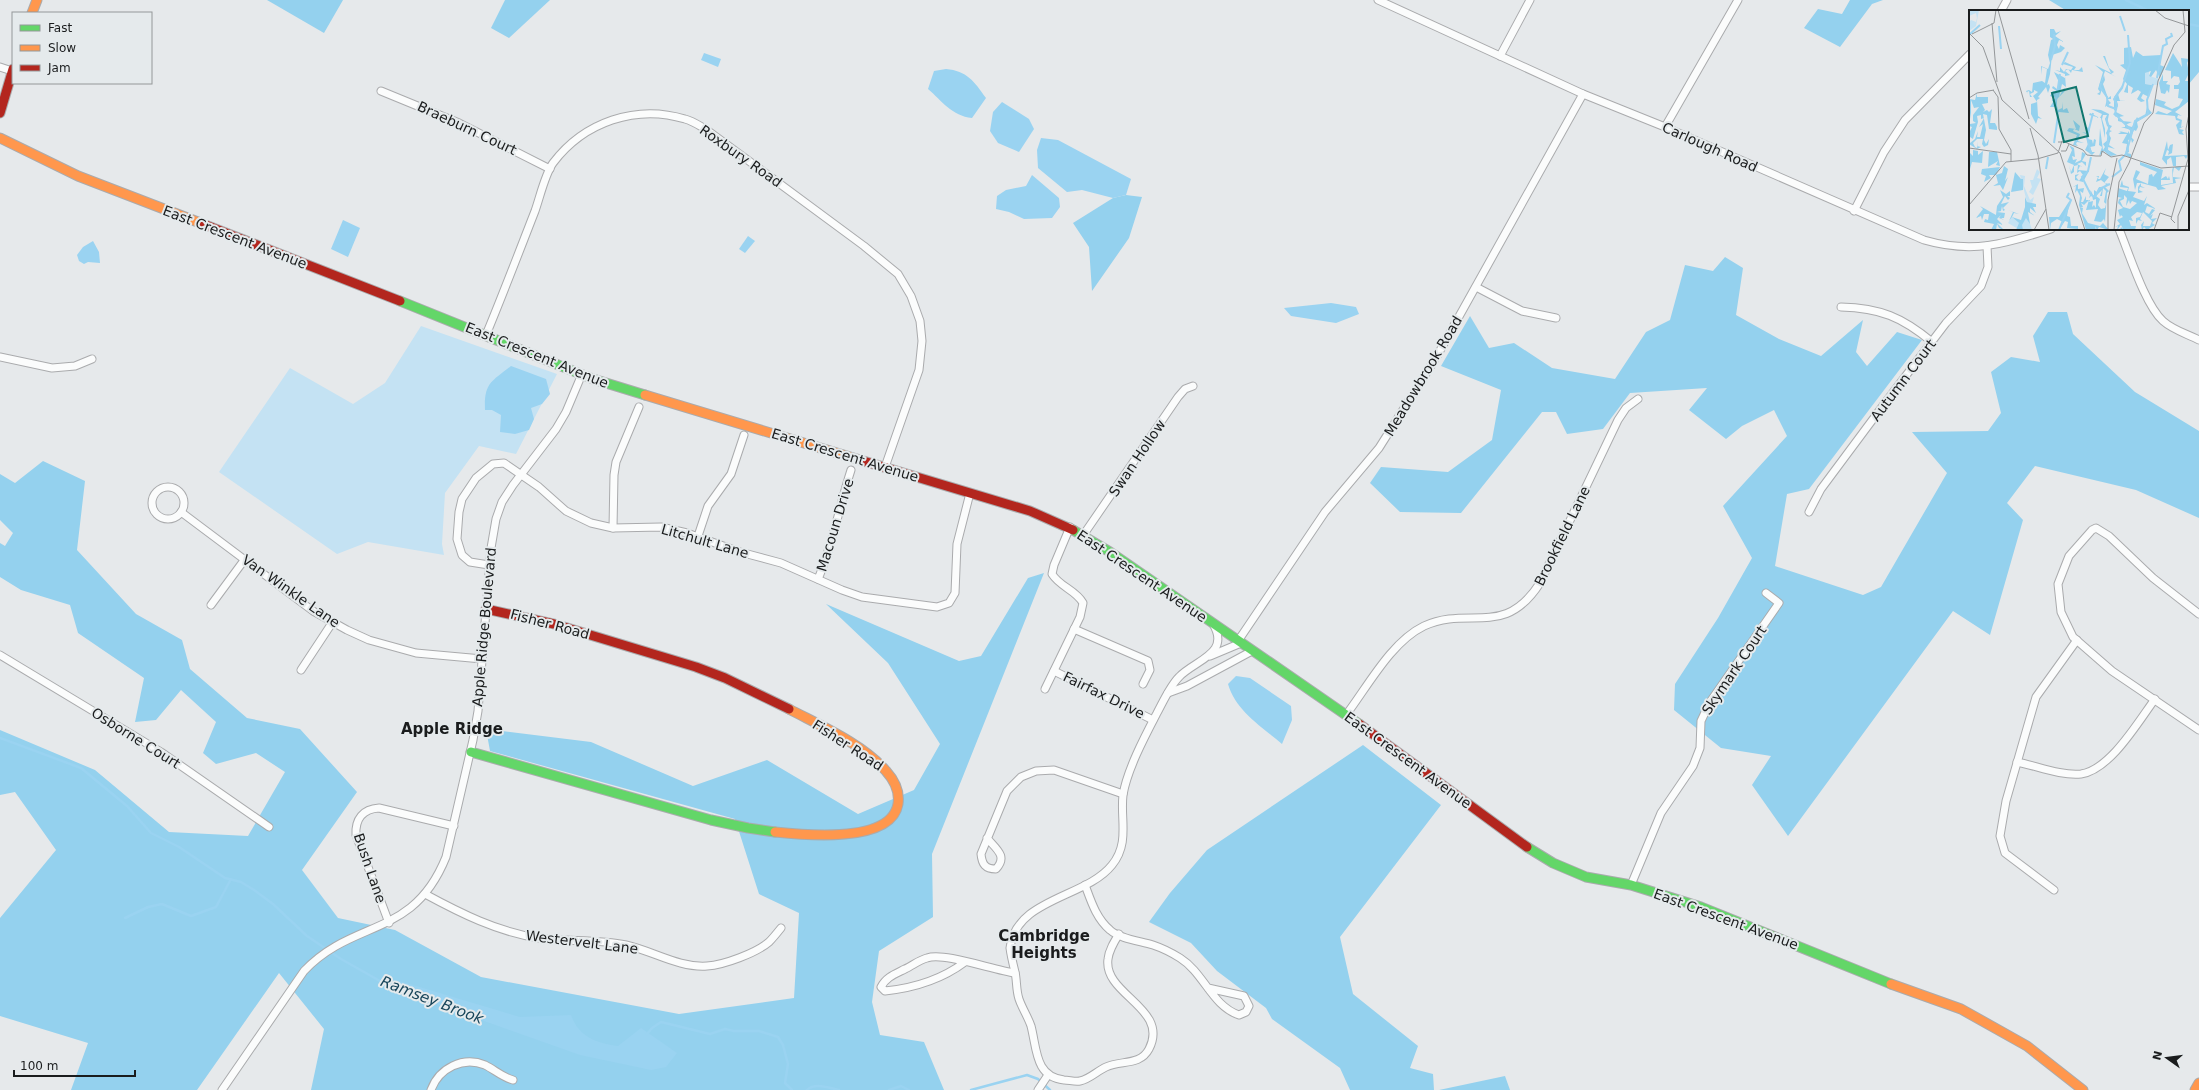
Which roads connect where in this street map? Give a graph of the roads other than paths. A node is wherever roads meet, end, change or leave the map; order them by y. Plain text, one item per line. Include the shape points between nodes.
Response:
1 (37, 0) edge
2 (1378, 0) edge
3 (1530, 0) edge
4 (1738, 0) edge
5 (2007, 0) edge
6 (2002, 10) edge
7 (32, 12) edge
8 (1969, 55) edge
9 (1500, 56) junction
10 (0, 66) edge
11 (12, 70) edge
12 (12, 73) edge
13 (381, 91) dead end
14 (1583, 94) junction
15 (0, 113) edge
16 (1665, 127) junction
17 (0, 138) edge
18 (550, 169) junction
19 (1854, 211) junction
20 (2048, 230) edge
21 (2119, 230) edge
22 (1987, 246) junction
23 (1476, 287) junction
24 (1841, 307) dead end
25 (1556, 318) dead end
26 (486, 335) junction
27 (2199, 340) edge
28 (1932, 342) junction
29 (0, 356) edge
30 (92, 359) dead end
31 (582, 374) junction
32 (1193, 386) dead end
33 (1638, 399) dead end
34 (639, 407) dead end
35 (744, 435) dead end
36 (885, 467) junction
37 (851, 470) dead end
38 (521, 474) junction
39 (970, 493) junction
40 (181, 512) junction
41 (1809, 512) dead end
42 (1070, 527) junction
43 (614, 528) junction
44 (1084, 534) junction
45 (698, 536) junction
46 (245, 559) junction
47 (489, 565) junction
48 (818, 579) junction
49 (1766, 593) dead end
50 (211, 605) dead end
51 (486, 609) junction
52 (2199, 614) edge
53 (332, 623) junction
54 (1212, 623) junction
55 (1074, 629) junction
56 (2077, 640) junction
57 (1239, 642) junction
58 (1252, 651) junction
59 (0, 655) edge
60 (1209, 656) junction
61 (482, 659) junction
62 (301, 670) dead end
63 (1054, 671) junction
64 (1143, 684) dead end
65 (1046, 689) dead end
66 (1168, 693) junction
67 (2155, 699) junction
68 (1346, 715) junction
69 (1153, 720) junction
70 (2199, 730) edge
71 (471, 752) junction
72 (2017, 762) junction
73 (1123, 794) junction
74 (454, 826) junction
75 (269, 827) dead end
76 (987, 838) dead end
77 (1085, 884) junction
78 (1631, 885) junction
79 (2054, 890) dead end
80 (425, 894) junction
81 (389, 923) junction
82 (781, 928) dead end
83 (1119, 934) junction
84 (965, 962) junction
85 (1015, 972) junction
86 (1208, 988) junction
87 (1048, 1075) junction
88 (513, 1080) dead end
89 (2199, 1083) edge
90 (222, 1090) edge
91 (431, 1090) edge
92 (1038, 1090) edge
93 (2083, 1090) edge
94 (2195, 1090) edge

1 - 7 street
2 - 9 street, Carlough Road
3 - 9 street
4 - 16 street
5 - 6 street
8 - 19 street via 1905,120 1884,152
9 - 14 street, Carlough Road
10 - 11 street
12 - 15 street
13 - 18 street, Braeburn Court via 459,123
14 - 16 street, Carlough Road
14 - 23 street, Meadowbrook Road
16 - 19 street, Carlough Road
17 - 26 street, East Crescent Avenue via 78,176
18 - 26 street, Roxbury Road
18 - 36 street, Roxbury Road via 574,141 597,125 621,116 644,113 687,119 707,130 777,181 898,274 911,296 920,321 922,341 919,370
19 - 22 street, Carlough Road via 1940,245 1969,248
20 - 22 street, Carlough Road via 2007,243
21 - 27 street via 2155,313 2174,328
22 - 28 street, Autumn Court via 1988,267 1981,286
23 - 25 street via 1522,311
23 - 57 street, Meadowbrook Road via 1437,356 1379,448 1325,512
24 - 28 street via 1883,312 1905,321
26 - 31 street, East Crescent Avenue
28 - 41 street, Autumn Court via 1821,489
29 - 30 street via 52,368 75,366
31 - 36 street, East Crescent Avenue via 676,405 728,418
31 - 38 street, Apple Ridge Boulevard via 556,430
32 - 44 street, Swan Hollow via 1185,389 1178,397
33 - 68 street, Brookfield Lane via 1626,408 1618,420 1532,596 1522,606 1504,615 1436,622 1413,632 1394,649
34 - 43 street via 616,462
35 - 45 street via 731,474 708,506
36 - 39 street, East Crescent Avenue
37 - 48 street, Macoun Drive via 835,524 832,544
38 - 43 street, Litchult Lane via 578,518
38 - 47 street, Apple Ridge Boulevard via 502,502 496,519
38 - 47 street, Litchult Lane via 504,463 493,464 476,478 462,499 457,526 458,548 464,559
39 - 42 street, East Crescent Avenue
39 - 48 street, Litchult Lane via 957,544 955,593 944,606 938,608 862,596
40 - 40 street via 172,518 163,518 153,508 154,494 166,486 178,490 184,504
40 - 46 street, Van Winkle Lane
42 - 44 street, East Crescent Avenue
42 - 55 street, Fairfax Drive via 1052,574 1057,583 1080,598 1083,603
43 - 45 street, Litchult Lane via 661,527
44 - 54 street, East Crescent Avenue
45 - 48 street, Litchult Lane via 740,552 781,563
46 - 50 street
46 - 53 street, Van Winkle Lane
47 - 51 street, Apple Ridge Boulevard
49 - 78 street, Skymark Court via 1779,603 1710,702 1701,721 1700,748 1693,766 1661,813
51 - 61 street, Apple Ridge Boulevard
51 - 71 street, Fisher Road via 521,615 579,631 738,683 860,749 886,768 896,783 898,799 897,807 890,818 874,830 852,833 775,832 722,822
52 - 56 street via 2153,578 2110,536 2096,528 2069,556 2058,584 2061,612
53 - 61 street, Van Winkle Lane via 396,649 440,657
53 - 62 street
54 - 57 street, East Crescent Avenue
54 - 60 street via 1218,636
55 - 63 street, Fairfax Drive
55 - 64 street via 1148,661 1150,670
56 - 67 street via 2112,671
56 - 72 street via 2036,697
57 - 58 street, East Crescent Avenue
57 - 60 street
58 - 66 street via 1187,686
58 - 68 street, East Crescent Avenue
59 - 75 street, Osborne Court via 161,752
60 - 66 street via 1187,668
61 - 71 street, Apple Ridge Boulevard via 478,711
63 - 65 street, Fairfax Drive
63 - 69 street, Fairfax Drive
66 - 69 street
67 - 70 street
67 - 72 street via 2118,751 2081,774 2064,773
68 - 78 street, East Crescent Avenue via 1553,864 1586,877
69 - 73 street
71 - 74 street, Apple Ridge Boulevard
72 - 79 street via 2000,836 2005,853
73 - 76 street via 1054,770 1036,771 1021,776 1007,791
73 - 77 street via 1124,834 1118,855 1103,875
74 - 80 street, Apple Ridge Boulevard via 440,872
74 - 81 street, Bush Lane via 379,808 372,808 360,816 355,827 356,834
77 - 83 street via 1099,917 1112,931
77 - 85 street via 1033,913 1014,932 1010,948
78 - 93 street, East Crescent Avenue via 1701,907 1886,982 1961,1009 2027,1046
80 - 81 street, Apple Ridge Boulevard via 412,908
80 - 82 street, Westervelt Lane via 452,908 521,935 618,944 643,949 695,967 710,966 753,952 768,942
81 - 90 street, Apple Ridge Boulevard via 338,945 314,960 304,970
83 - 86 street via 1155,946 1181,959
83 - 87 street via 1111,948 1109,971 1114,981 1152,1025 1152,1040 1146,1054 1135,1062 1106,1067 1079,1081
84 - 84 street via 936,956 927,958 889,976 881,987 885,991 904,989 933,981
84 - 85 street
85 - 87 street via 1019,999 1031,1026 1036,1056
86 - 86 street via 1234,1013 1239,1015 1246,1012 1249,1006 1244,996
87 - 92 street
88 - 91 street via 503,1078 482,1064 460,1063 444,1071
89 - 94 street

